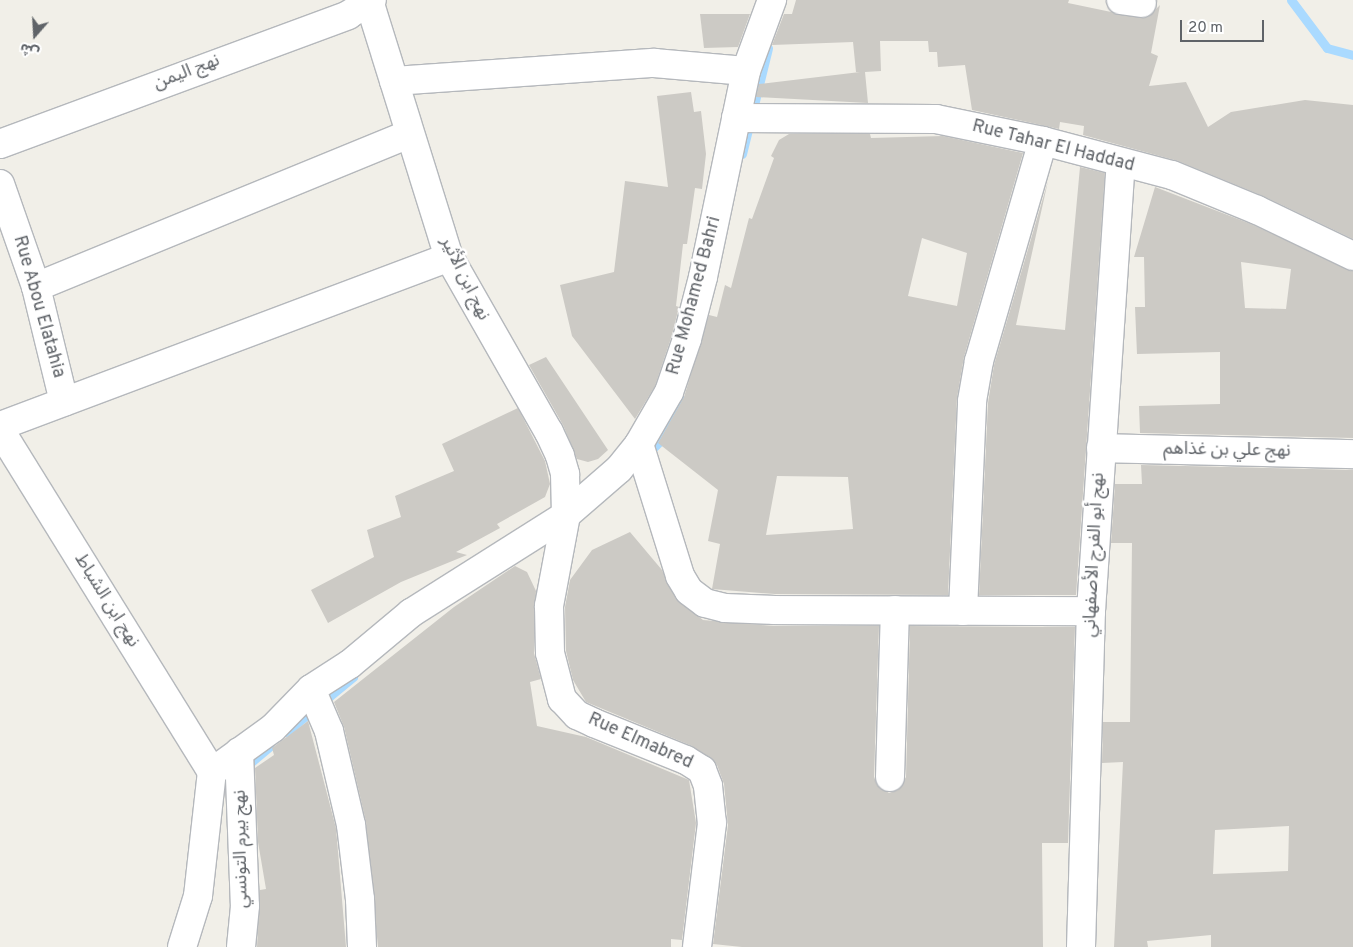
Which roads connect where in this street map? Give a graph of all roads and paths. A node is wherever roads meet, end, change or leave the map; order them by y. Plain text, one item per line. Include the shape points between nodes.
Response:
1 (772, 0) edge
2 (371, 2) edge
3 (746, 72) junction
4 (394, 81) junction
5 (736, 118) junction
6 (409, 134) junction
7 (1043, 141) junction
8 (0, 144) edge
9 (1121, 163) junction
10 (0, 184) edge
11 (1353, 256) edge
12 (449, 257) junction
13 (36, 287) junction
14 (64, 402) junction
15 (0, 428) edge
16 (640, 444) junction
17 (1101, 448) junction
18 (1353, 454) edge
19 (566, 515) junction
20 (896, 610) junction
21 (963, 610) junction
22 (1091, 611) junction
23 (311, 689) junction
24 (239, 752) junction
25 (212, 772) junction
26 (890, 777) dead end
27 (182, 947) edge
28 (241, 947) edge
29 (362, 947) edge
30 (697, 947) edge
31 (1082, 947) edge

1 - 3 street, Rue Mohamed Bahri
2 - 4 street, نهج ابن الأثير
2 - 8 street, نهج اليمن via 348,15
3 - 4 street via 654,63
3 - 5 street, Rue Mohamed Bahri
4 - 6 street, نهج ابن الأثير
5 - 7 street, Rue Tahar El Haddad via 936,119
5 - 16 street, Rue Mohamed Bahri via 687,339 669,392
6 - 12 street, نهج ابن الأثير
6 - 13 street
7 - 9 street, Rue Tahar El Haddad
7 - 21 street via 979,361 972,401
9 - 11 street, Rue Tahar El Haddad via 1181,179 1257,210
9 - 17 street, نهج أبو الفرج الأصفهاني
10 - 13 street, Rue Abou Elatahia
12 - 14 street
12 - 19 street, نهج ابن الأثير via 549,432 565,474
13 - 14 street, Rue Abou Elatahia
14 - 15 street
15 - 25 street, نهج ابن الشباط
16 - 19 street, Rue Mohamed Bahri via 619,469
16 - 20 street via 680,576 690,591 705,603 775,610
17 - 18 street, نهج علي بن غذاهم
17 - 22 street, نهج أبو الفرج الأصفهاني
19 - 23 street, Rue Mohamed Bahri via 410,613 350,664
19 - 30 street, Rue Elmabred via 549,606 554,677 562,699 577,715 686,760 702,770 712,823
20 - 21 street
20 - 26 street
21 - 22 street
22 - 31 street, نهج أبو الفرج الأصفهاني
23 - 24 street, Rue Mohamed Bahri via 273,728
23 - 29 street via 329,732 351,825
24 - 25 street, Rue Mohamed Bahri
24 - 28 street, نهج بيرم التونسي via 245,906
25 - 27 street via 198,896

